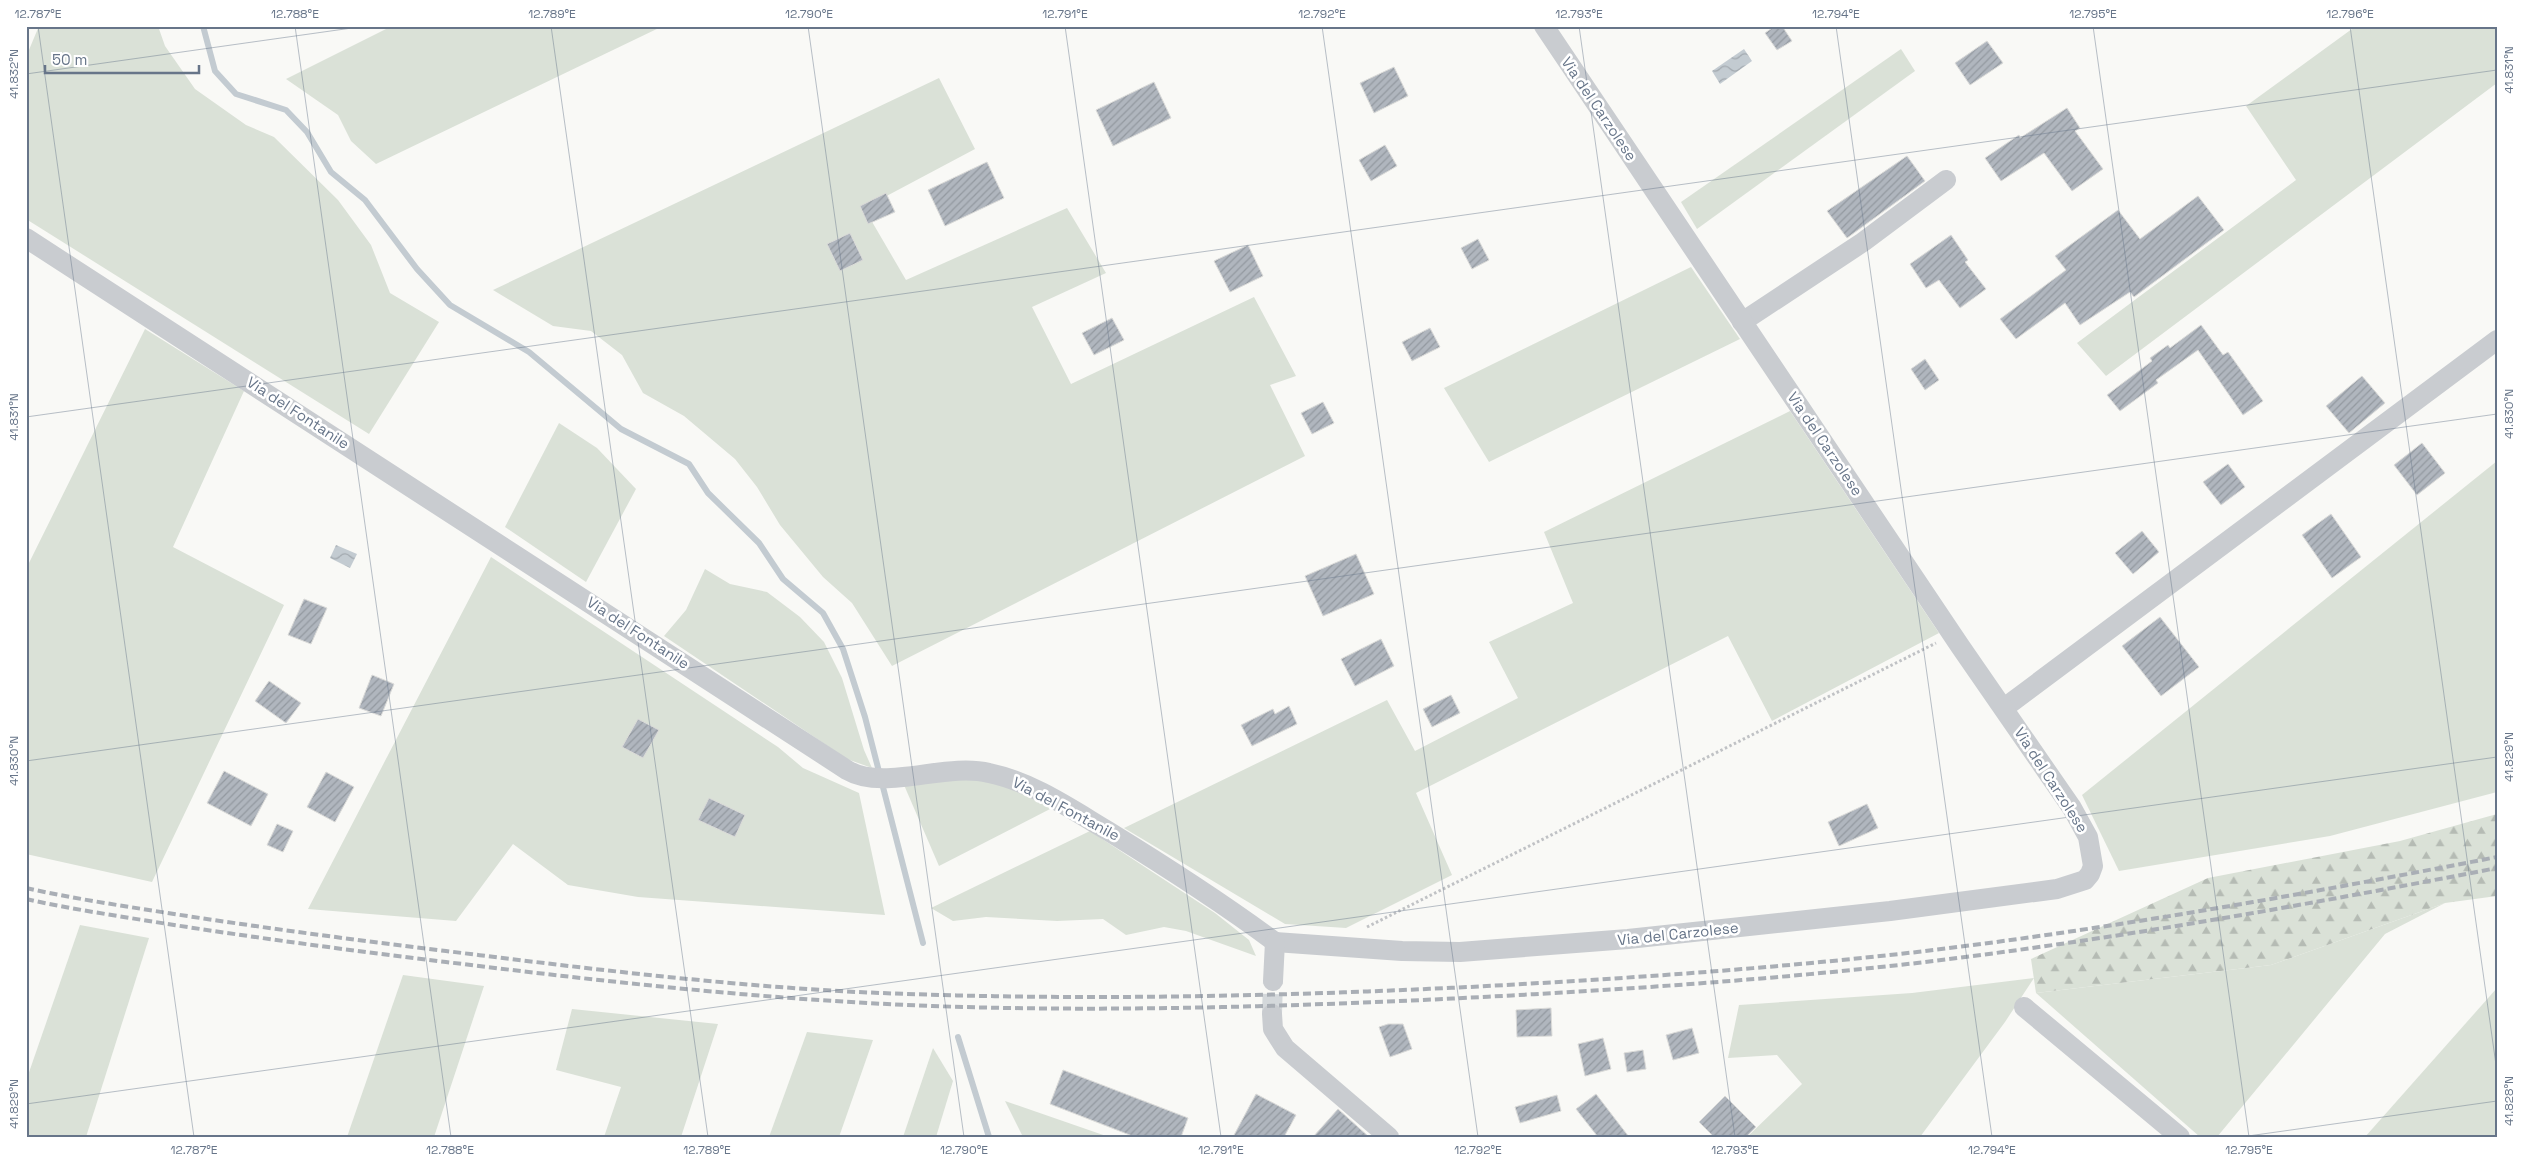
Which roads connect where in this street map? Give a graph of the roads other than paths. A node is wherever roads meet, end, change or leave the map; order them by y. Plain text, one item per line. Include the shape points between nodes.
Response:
1 (1544, 26) edge
2 (1946, 180) dead end
3 (26, 238) edge
4 (1742, 322) junction
5 (2497, 340) edge
6 (2004, 708) junction
7 (1275, 942) junction
8 (1273, 981) tunnel mouth
9 (2024, 1007) dead end
10 (1272, 1014) tunnel mouth
11 (1389, 1137) edge
12 (2180, 1137) edge

1 - 4 street, Via del Carzolese
2 - 4 street via 1863,242
3 - 7 street, Via del Fontanile via 834,762 860,776 899,776 964,769 1017,781 1137,849 1234,911
4 - 6 street, Via del Carzolese
5 - 6 street
6 - 7 street, Via del Carzolese via 2088,837 2094,866 2090,874 2078,883 2057,889 1890,911 1526,948 1422,952
7 - 8 street
9 - 12 street
10 - 11 street via 1273,1029 1286,1048

